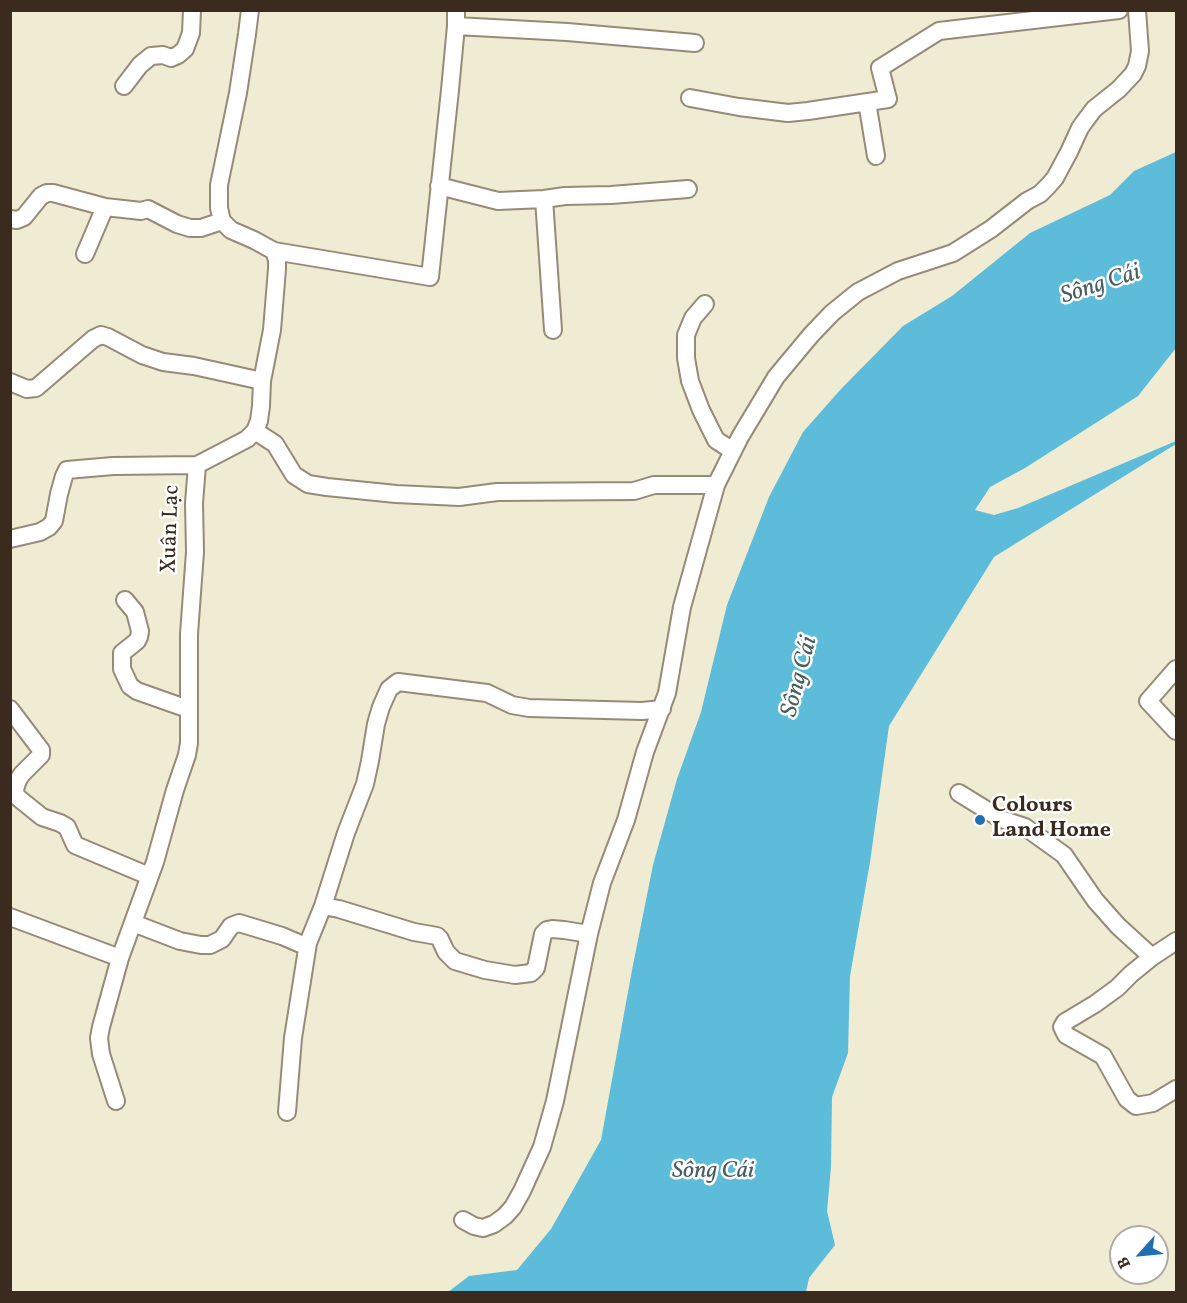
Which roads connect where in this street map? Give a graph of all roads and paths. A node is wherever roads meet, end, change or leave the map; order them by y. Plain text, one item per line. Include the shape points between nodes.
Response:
1 (192, 10) edge
2 (250, 10) edge
3 (1119, 10) edge
4 (1137, 10) edge
5 (456, 18) edge
6 (695, 43) dead end
7 (124, 86) dead end
8 (690, 98) dead end
9 (867, 102) junction
10 (876, 156) dead end
11 (440, 186) junction
12 (688, 189) dead end
13 (544, 199) junction
14 (105, 207) junction
15 (10, 219) edge
16 (222, 221) junction
17 (273, 251) junction
18 (85, 254) dead end
19 (705, 304) dead end
20 (553, 330) dead end
21 (262, 381) junction
22 (10, 382) edge
23 (255, 431) junction
24 (733, 451) junction
25 (197, 465) junction
26 (716, 485) junction
27 (10, 539) edge
28 (125, 600) dead end
29 (1176, 669) edge
30 (10, 709) edge
31 (188, 709) junction
32 (662, 709) junction
33 (1176, 731) edge
34 (959, 793) dead end
35 (149, 876) junction
36 (323, 906) junction
37 (10, 917) edge
38 (133, 923) junction
39 (589, 934) junction
40 (1176, 941) edge
41 (309, 943) junction
42 (1152, 957) junction
43 (120, 958) junction
44 (1176, 1089) edge
45 (116, 1101) dead end
46 (287, 1112) dead end
47 (463, 1220) dead end

1 - 7 street via 191,33 185,49 171,58 151,56
2 - 16 street via 219,185
3 - 9 street via 939,32 880,68 888,99
4 - 24 street via 1140,51 1133,74 1094,109 1048,186 953,253 898,271 858,292 832,313 776,377
5 - 6 street
5 - 11 street
8 - 9 street via 788,113
9 - 10 street
11 - 13 street via 498,201
11 - 17 street via 430,277
12 - 13 street
13 - 20 street
14 - 15 street via 47,193 24,217
14 - 16 street via 148,209 190,228
14 - 18 street
16 - 17 street via 231,230
17 - 21 street via 277,269 272,330
19 - 24 street via 686,335 690,381 716,440
21 - 22 street via 142,356 101,335 36,388
21 - 23 street
23 - 25 street, Xuân Lạc
23 - 26 street via 275,444 294,475 308,484 327,488 459,497 497,492 626,492 654,485
24 - 26 street
25 - 27 street via 68,470 49,527
25 - 31 street, Xuân Lạc
26 - 32 street via 682,608
28 - 31 street via 135,612 140,632 137,641 122,653 122,669 130,686
29 - 33 street via 1148,701
30 - 35 street via 41,750 41,755 22,774 16,796 42,817 67,827 75,845
31 - 35 street, Xuân Lạc via 187,755
32 - 36 street via 529,708 487,693 398,682 381,707 364,784
32 - 39 street via 602,883
34 - 42 street via 1001,819 1025,827 1064,855 1095,900
35 - 38 street, Xuân Lạc
36 - 39 street via 437,936 455,961 515,975 531,973 536,968 547,930
36 - 41 street
37 - 43 street
38 - 41 street via 201,945 222,939 231,926 239,923 303,945
38 - 43 street, Xuân Lạc
39 - 47 street via 555,1101 533,1169 505,1216 483,1228
40 - 42 street
41 - 46 street via 293,1038
42 - 44 street via 1062,1028 1066,1035 1103,1056 1127,1099 1136,1106 1153,1103
43 - 45 street, Xuân Lạc via 99,1038

